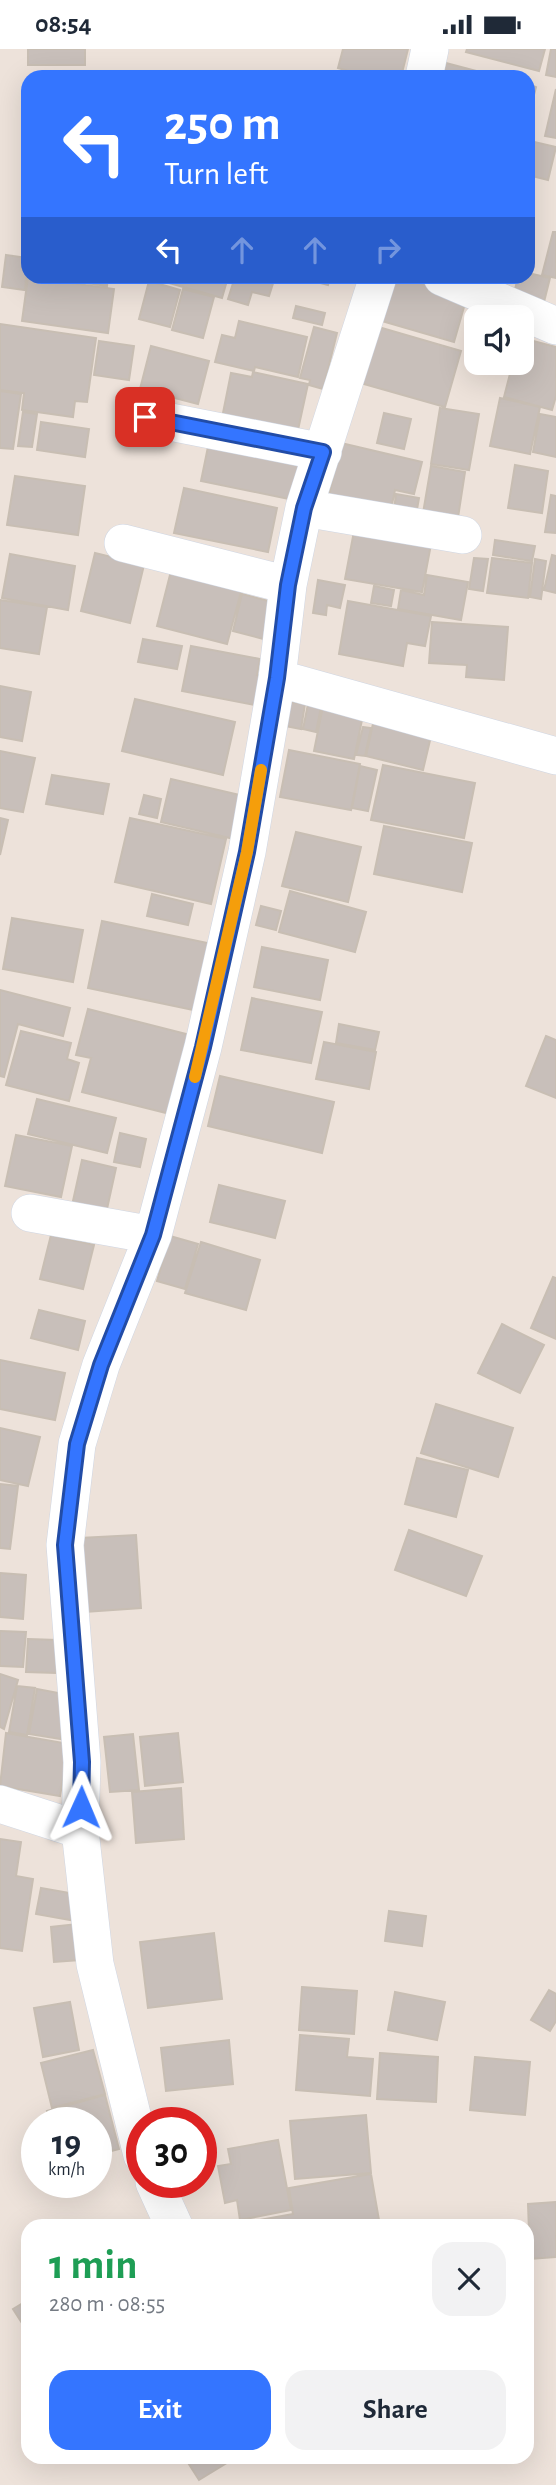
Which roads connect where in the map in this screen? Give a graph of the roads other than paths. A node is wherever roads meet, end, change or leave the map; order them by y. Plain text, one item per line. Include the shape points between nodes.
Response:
1 (430, 49) edge
2 (426, 70) edge
3 (376, 284) edge
4 (458, 284) edge
5 (556, 326) edge
6 (145, 417) dead end
7 (323, 452) junction
8 (304, 508) junction
9 (463, 535) dead end
10 (123, 543) dead end
11 (288, 585) junction
12 (277, 678) junction
13 (556, 756) edge
14 (30, 1213) dead end
15 (153, 1235) junction
16 (0, 1804) edge
17 (80, 1830) junction
18 (130, 2107) edge
19 (161, 2198) edge
20 (171, 2219) edge

1 - 2 street
3 - 7 street
4 - 5 street
6 - 7 street
7 - 8 street
8 - 9 street
8 - 11 street
10 - 11 street
11 - 12 street
12 - 13 street
12 - 15 street via 235,904
14 - 15 street
15 - 17 street via 101,1365 77,1444 65,1545 82,1762
16 - 17 street
17 - 18 street via 94,1964
19 - 20 street

